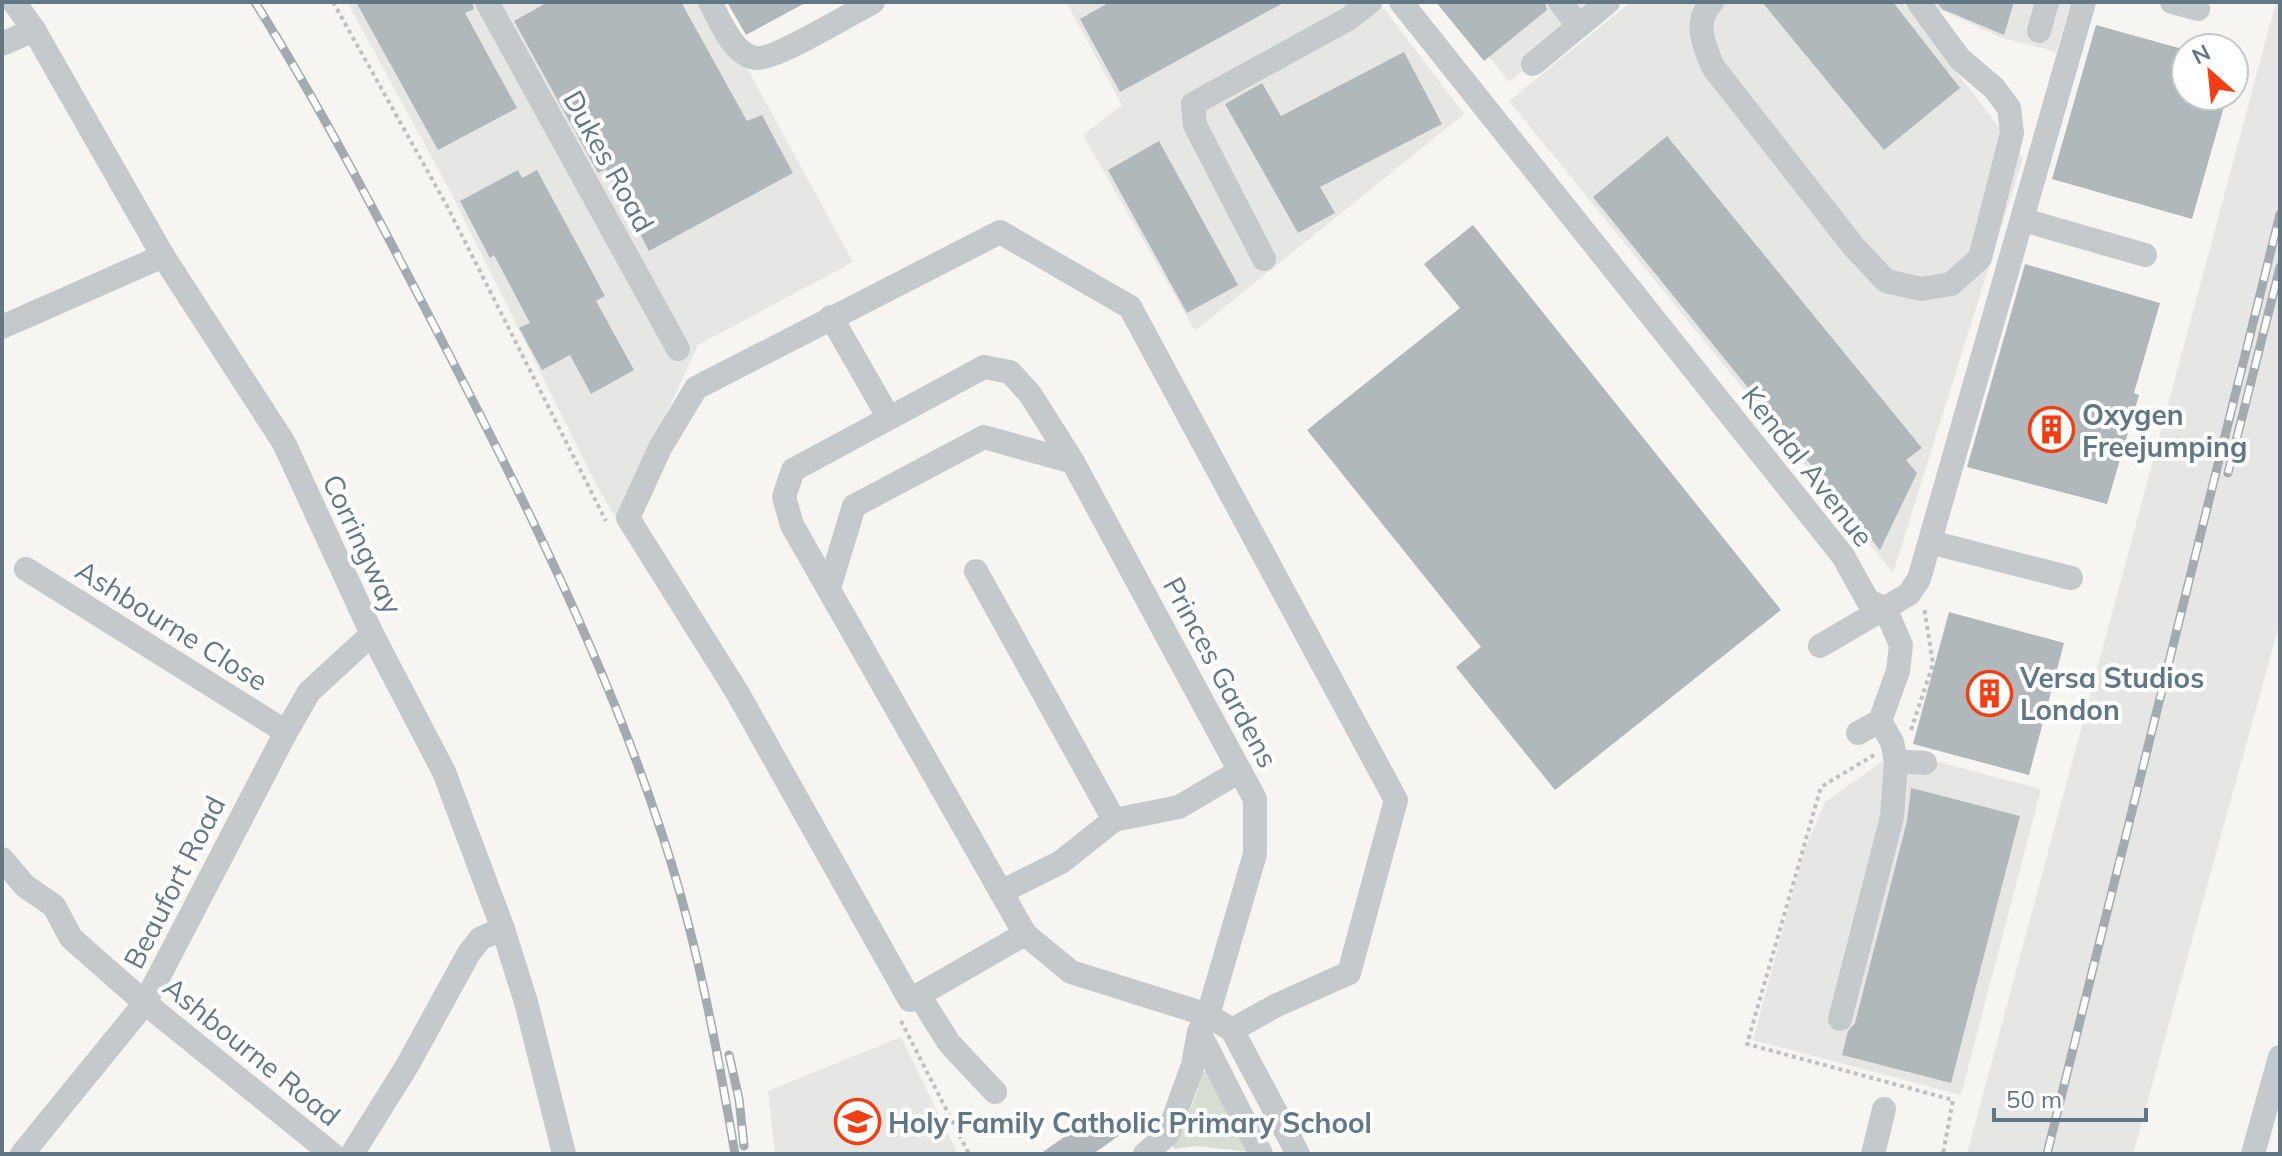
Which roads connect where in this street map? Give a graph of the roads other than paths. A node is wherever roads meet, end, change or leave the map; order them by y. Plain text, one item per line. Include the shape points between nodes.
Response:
1 (14, 2) edge
2 (487, 2) edge
3 (710, 2) edge
4 (873, 2) edge
5 (1370, 2) edge
6 (1401, 2) edge
7 (1560, 2) edge
8 (1608, 2) edge
9 (1712, 2) edge
10 (1918, 2) edge
11 (2047, 2) edge
12 (2084, 2) edge
13 (2172, 2) edge
14 (2198, 9) dead end
15 (1579, 26) junction
16 (34, 30) junction
17 (2039, 31) dead end
18 (2, 44) edge
19 (1533, 64) dead end
20 (2023, 220) junction
21 (2145, 255) dead end
22 (163, 256) junction
23 (1264, 259) dead end
24 (831, 317) junction
25 (2, 327) edge
26 (678, 349) dead end
27 (889, 418) junction
28 (1073, 462) junction
29 (1930, 542) junction
30 (26, 569) dead end
31 (976, 571) dead end
32 (2071, 578) dead end
33 (829, 588) junction
34 (1885, 608) junction
35 (372, 634) junction
36 (1820, 646) dead end
37 (1880, 721) junction
38 (286, 732) junction
39 (1858, 733) dead end
40 (1896, 761) junction
41 (1925, 763) dead end
42 (1240, 771) junction
43 (1114, 820) junction
44 (2, 859) edge
45 (1001, 892) junction
46 (503, 929) junction
47 (1025, 934) junction
48 (919, 995) junction
49 (145, 1003) junction
50 (1840, 1019) dead end
51 (1203, 1024) junction
52 (1232, 1030) junction
53 (2280, 1057) edge
54 (995, 1092) dead end
55 (1884, 1109) dead end
56 (22, 1154) edge
57 (332, 1154) edge
58 (352, 1154) edge
59 (564, 1154) edge
60 (1145, 1154) edge
61 (1261, 1154) edge
62 (1298, 1154) edge
63 (1873, 1154) edge
64 (2253, 1154) edge

1 - 16 street, Corringway
2 - 26 street, Dukes Road
3 - 4 street via 731,40 758,59
5 - 23 street via 1193,104 1199,134
6 - 34 street, Kendal Avenue via 1843,556 1868,601
7 - 15 street
8 - 15 street
9 - 10 street via 1704,10 1700,37 1713,67 1854,247 1886,281 1921,289 1951,284 1980,258 2012,133 2009,108 1960,59
11 - 17 street
12 - 20 street
13 - 14 street
15 - 19 street
16 - 18 street
16 - 22 street, Corringway
20 - 21 street
20 - 29 street
22 - 25 street
22 - 35 street, Corringway via 284,443
24 - 27 street
24 - 48 street via 696,388 660,448 628,518 637,556 737,692 910,1000
24 - 52 street via 1000,232 1130,307 1396,800 1349,973
27 - 28 street, Princes Gardens via 984,367 1010,372
27 - 33 street, Princes Gardens via 793,470 784,497 792,525
28 - 33 street via 984,437 854,506
28 - 42 street, Princes Gardens
29 - 32 street
29 - 34 street via 1909,594
30 - 38 street, Ashbourne Close
31 - 43 street
33 - 45 street, Princes Gardens
34 - 36 street
34 - 37 street via 1901,645 1898,671
35 - 38 street, Beaufort Road via 309,692
35 - 46 street, Corringway via 444,772
37 - 39 street
37 - 40 street
38 - 49 street, Beaufort Road
40 - 41 street
40 - 50 street via 1892,817
42 - 43 street via 1179,807
42 - 51 street, Princes Gardens via 1255,799 1255,854
43 - 45 street via 1061,862
44 - 49 street, Ashbourne Road via 25,886 54,906 71,938
45 - 47 street, Princes Gardens
46 - 58 street via 481,938 469,953
46 - 59 street, Corringway
47 - 48 street
47 - 51 street, Princes Gardens via 1071,972
48 - 54 street via 949,1043
49 - 56 street, Beaufort Road
49 - 57 street, Ashbourne Road
51 - 52 street, Princes Gardens
51 - 60 street, Princes Gardens via 1168,1134
51 - 61 street
52 - 62 street, Princes Gardens
53 - 64 street
55 - 63 street

